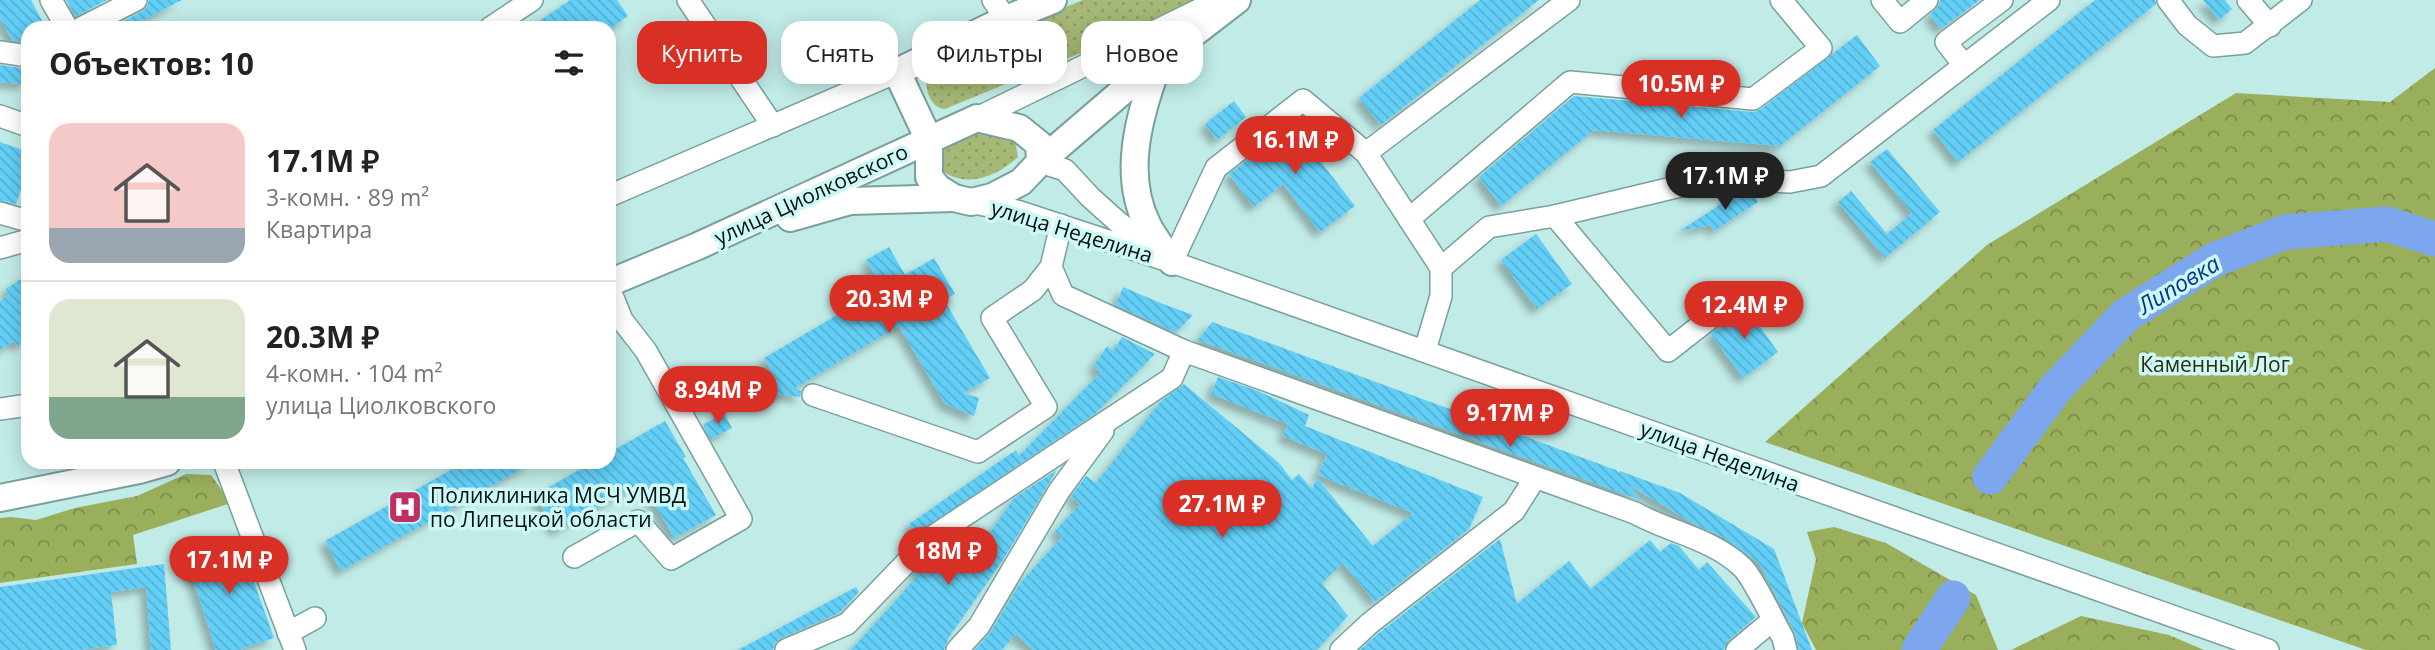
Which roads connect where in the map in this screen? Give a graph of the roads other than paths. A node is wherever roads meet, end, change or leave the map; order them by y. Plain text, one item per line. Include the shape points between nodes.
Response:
1 (51, 0) edge
2 (532, 0) edge
3 (688, 0) edge
4 (1053, 0) edge
5 (1219, 0) edge
6 (1237, 0) edge
7 (1569, 0) edge
8 (1781, 0) edge
9 (1882, 0) edge
10 (1927, 0) edge
11 (2002, 0) edge
12 (2049, 0) edge
13 (2168, 0) edge
14 (2248, 0) edge
15 (2301, 0) edge
16 (133, 1) edge
17 (1000, 9) edge
18 (63, 21) edge
19 (94, 21) edge
20 (500, 21) edge
21 (1203, 26) edge
22 (2270, 26) junction
23 (0, 52) edge
24 (21, 55) edge
25 (1963, 64) junction
26 (898, 71) edge
27 (898, 74) edge
28 (869, 84) edge
29 (1131, 84) edge
30 (1151, 84) edge
31 (0, 116) edge
32 (977, 118) junction
33 (21, 124) edge
34 (773, 126) junction
35 (929, 140) junction
36 (1366, 153) junction
37 (1040, 162) junction
38 (616, 193) edge
39 (962, 200) junction
40 (0, 213) edge
41 (1555, 216) junction
42 (21, 219) edge
43 (1409, 219) junction
44 (1061, 225) junction
45 (21, 242) edge
46 (698, 246) junction
47 (0, 248) edge
48 (1172, 261) junction
49 (1051, 267) junction
50 (1441, 268) junction
51 (616, 283) edge
52 (616, 304) edge
53 (1714, 315) dead end
54 (1425, 350) junction
55 (1184, 351) junction
56 (814, 395) dead end
57 (21, 406) edge
58 (0, 409) edge
59 (1111, 420) junction
60 (142, 469) edge
61 (227, 469) edge
62 (1535, 478) junction
63 (0, 498) edge
64 (574, 557) dead end
65 (315, 618) dead end
66 (1773, 620) junction
67 (291, 641) edge
68 (786, 650) edge
69 (957, 650) edge
70 (1341, 650) edge
71 (1737, 650) edge
72 (1786, 650) edge
73 (2268, 650) edge

1 - 18 street
2 - 20 street
3 - 34 street
4 - 17 main road
5 - 32 street
6 - 21 main road
7 - 36 street
8 - 43 street via 1821,48 1753,99 1570,82
9 - 10 street via 1900,22
11 - 25 street via 1946,42
12 - 25 street
13 - 22 street via 2187,25 2213,46 2245,43
14 - 22 street
15 - 22 street
16 - 19 street
17 - 26 main road
23 - 24 street
25 - 41 street via 1821,176 1790,181 1714,178
27 - 35 main road, улица Циолковского
28 - 34 street
29 - 37 main road
30 - 48 main road via 1138,127 1134,173 1148,226
31 - 33 street
32 - 35 main road
32 - 37 main road via 1019,128 1039,144
34 - 38 street
35 - 39 main road via 929,177 938,188
35 - 46 main road, улица Циолковского
36 - 43 street
36 - 48 street via 1304,100 1216,168
37 - 39 main road via 1021,182 992,197
37 - 48 street, улица Неделина via 1065,170 1119,223
39 - 44 street, улица Неделина
39 - 46 main road, улица Циолковского via 850,201
40 - 42 street
41 - 50 street via 1489,227
41 - 53 street via 1668,351
43 - 50 street
44 - 48 street, улица Неделина
44 - 49 street
45 - 47 street
46 - 51 main road, улица Циолковского
48 - 54 street, улица Неделина
49 - 55 street via 1063,295
49 - 56 street via 1033,290 992,318 1046,407 978,452
50 - 54 street via 1441,296
52 - 64 street via 741,519 671,559 638,521
54 - 73 street, улица Неделина
55 - 59 street via 1172,378
55 - 62 street
57 - 58 street
59 - 68 street via 929,539 847,624
59 - 69 street via 1059,491 979,626
60 - 63 main road
61 - 67 street
62 - 66 street via 1635,513 1710,546 1743,568
62 - 70 street via 1514,511
65 - 67 street
66 - 71 street
66 - 72 street

